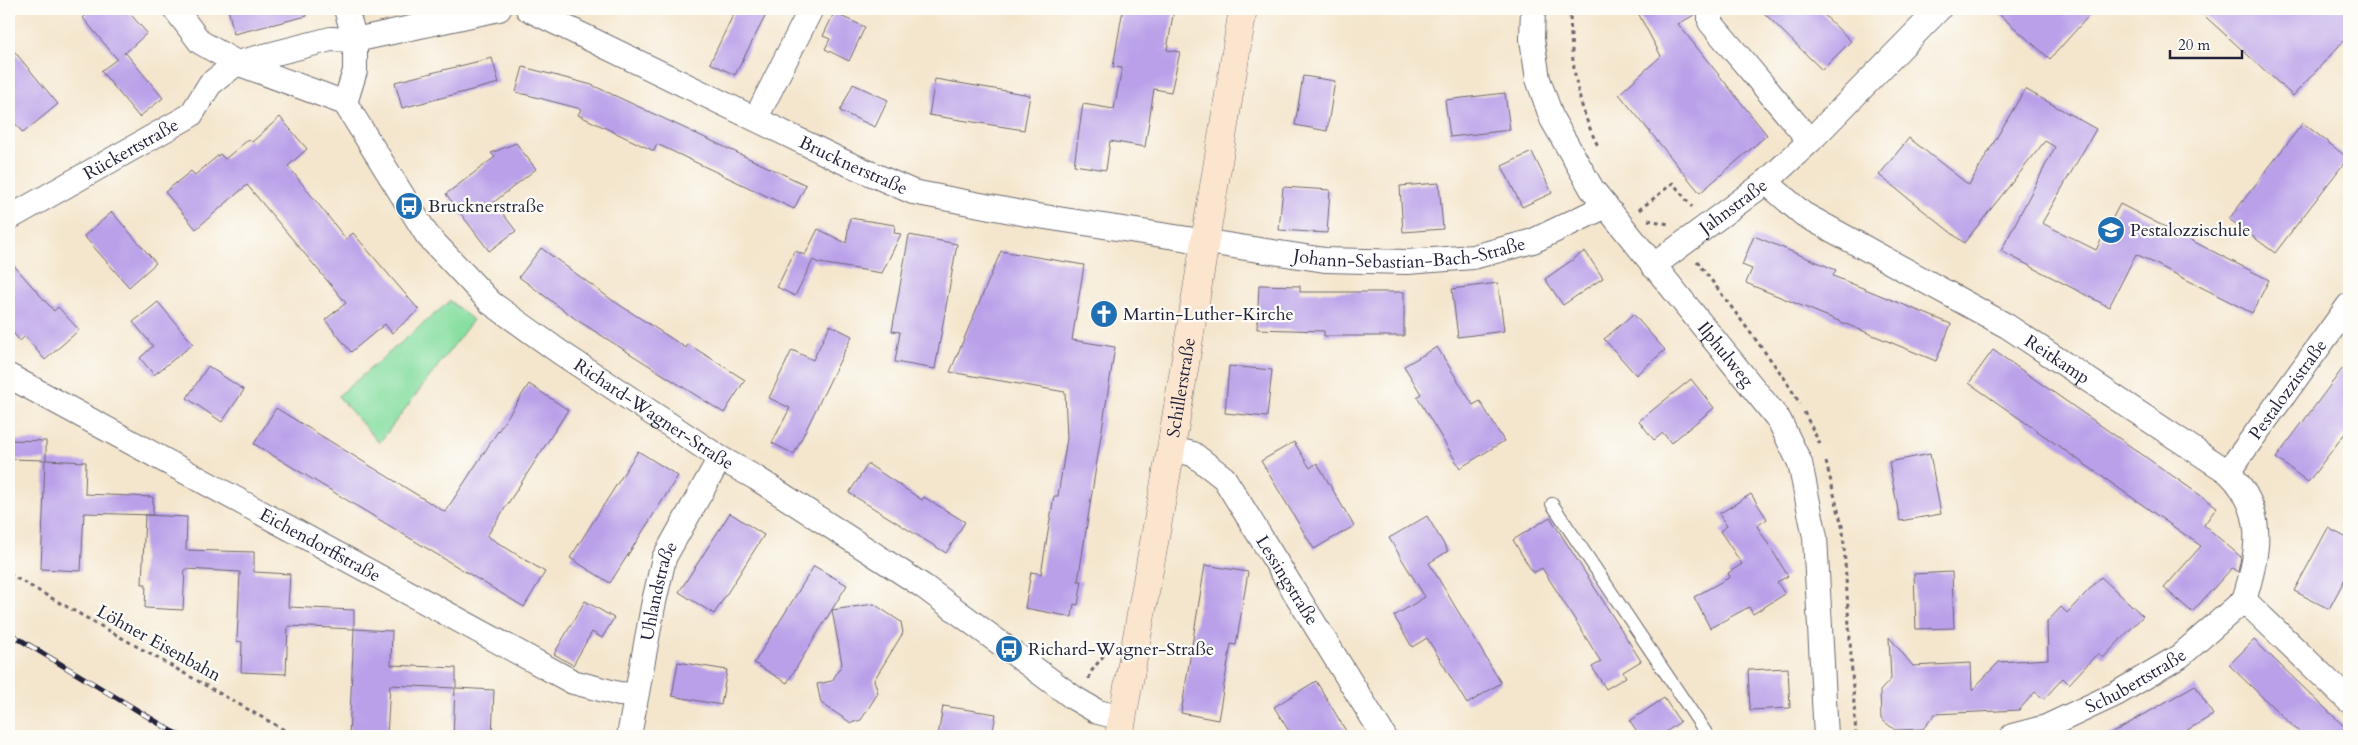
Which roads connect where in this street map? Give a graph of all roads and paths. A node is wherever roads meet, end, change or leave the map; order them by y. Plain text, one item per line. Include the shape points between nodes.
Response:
1 (175, 9) edge
2 (346, 9) edge
3 (499, 9) edge
4 (528, 9) edge
5 (811, 9) edge
6 (1243, 9) edge
7 (1533, 9) edge
8 (1710, 9) edge
9 (1939, 9) edge
10 (355, 40) junction
11 (237, 63) junction
12 (345, 103) junction
13 (756, 118) junction
14 (1810, 141) junction
15 (1766, 182) junction
16 (1606, 206) junction
17 (1693, 208) dead end
18 (1638, 211) dead end
19 (9, 218) edge
20 (1679, 223) dead end
21 (1669, 224) dead end
22 (1204, 243) junction
23 (1653, 266) junction
24 (2349, 305) edge
25 (9, 376) edge
26 (1170, 449) junction
27 (720, 458) junction
28 (2228, 472) junction
29 (1552, 504) dead end
30 (9, 574) edge
31 (2244, 600) junction
32 (636, 695) junction
33 (2349, 701) edge
34 (1121, 727) edge
35 (295, 736) edge
36 (629, 736) edge
37 (1384, 736) edge
38 (1708, 736) edge
39 (1826, 736) edge
40 (2012, 736) edge

1 - 11 street via 200,42
2 - 10 street
3 - 10 street
4 - 13 street, Brucknerstraße
5 - 13 street
6 - 22 main road, Schillerstraße
7 - 16 street, Ilphulweg via 1532,39 1538,79 1552,119 1592,189
8 - 14 street via 1710,22
9 - 14 street, Jahnstraße
10 - 11 street via 331,39
10 - 12 street via 355,71
11 - 12 street
11 - 19 street, Rückertstraße via 210,84 191,115
12 - 27 street, Richard-Wagner-Straße via 427,235 491,303
13 - 22 street, Brucknerstraße via 913,192 1032,216
14 - 15 street, Jahnstraße
15 - 23 street, Jahnstraße
15 - 28 street, Reitkamp via 1803,214 2007,326
16 - 22 street, Johann-Sebastian-Bach-Straße via 1533,242 1473,257 1407,262 1325,260
16 - 23 street, Ilphulweg
17 - 18 path via 1673,183
20 - 21 path
22 - 26 main road, Schillerstraße
23 - 39 street, Ilphulweg via 1779,420 1800,463 1815,537
24 - 28 street, Pestalozzistraße
25 - 32 street, Eichendorffstraße via 572,682
26 - 34 main road, Schillerstraße
26 - 37 street, Lessingstraße via 1193,454 1224,478
27 - 32 street, Uhlandstraße via 664,558
27 - 34 street, Richard-Wagner-Straße via 923,586 1074,698
28 - 31 street, Reitkamp via 2252,506 2258,539 2254,569
29 - 38 lane
30 - 35 path, Löhner Eisenbahn
31 - 33 street
31 - 40 street, Schubertstraße via 2180,656 2116,694 2046,727
32 - 36 street, Uhlandstraße

